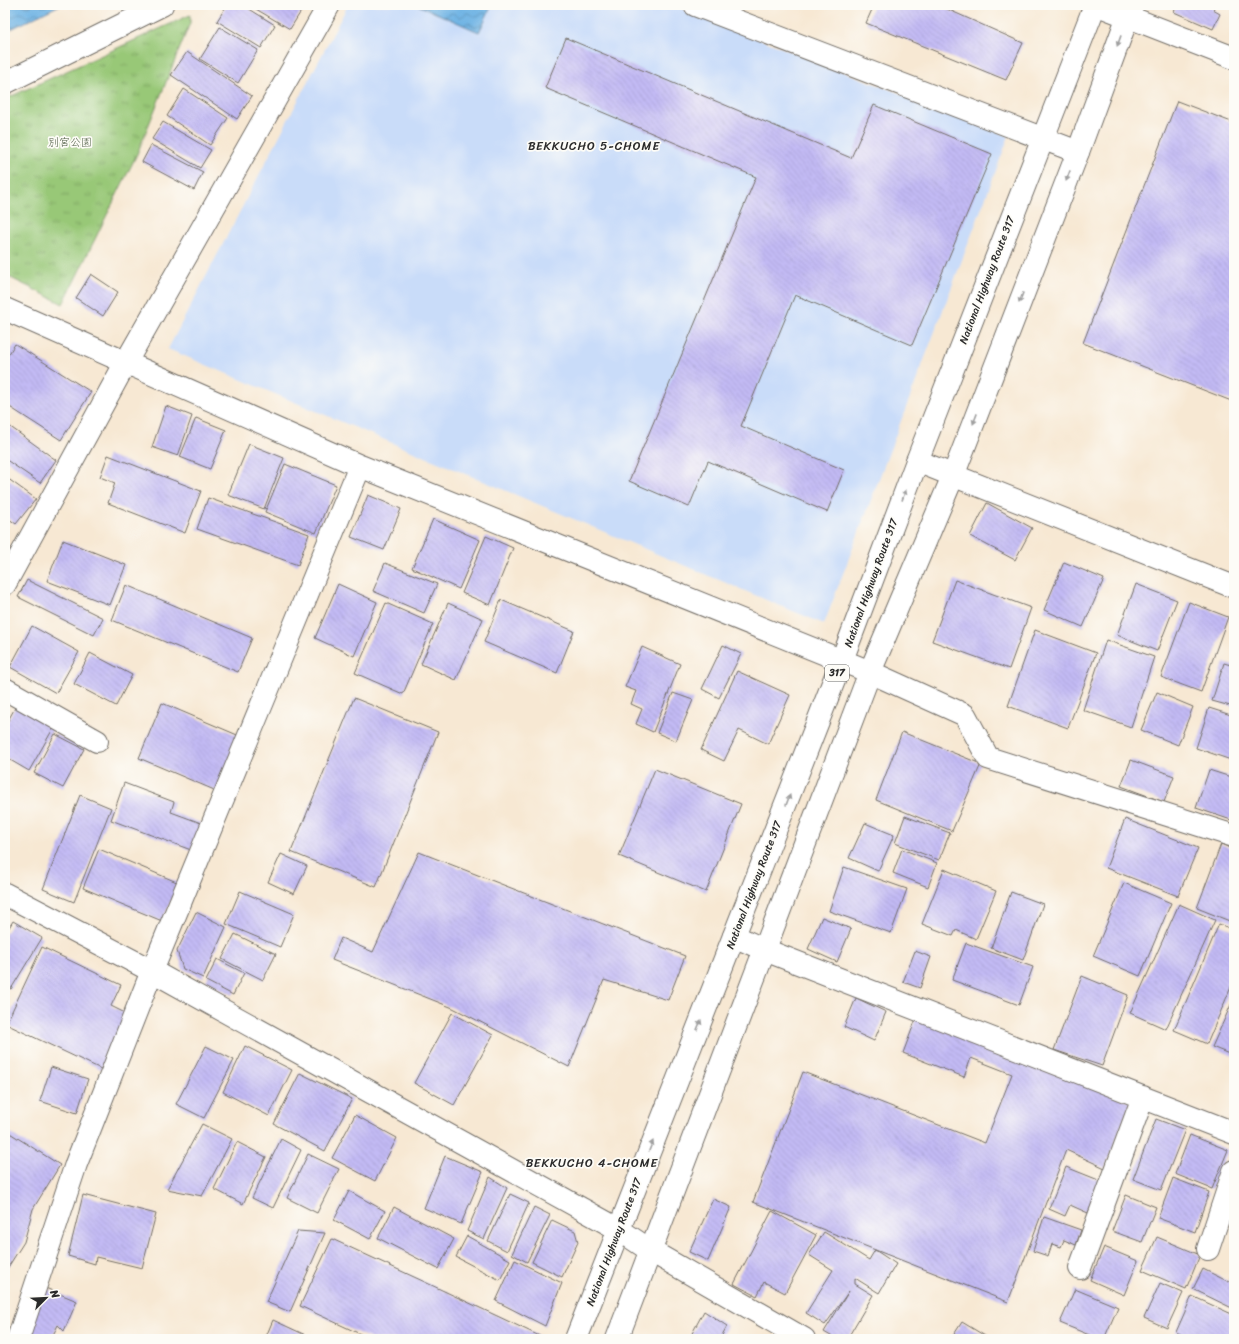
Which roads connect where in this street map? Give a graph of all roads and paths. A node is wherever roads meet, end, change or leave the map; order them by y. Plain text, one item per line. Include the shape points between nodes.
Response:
1 (162, 5) edge
2 (328, 5) edge
3 (695, 5) edge
4 (1095, 5) edge
5 (1098, 5) edge
6 (1130, 11) edge
7 (1234, 58) edge
8 (5, 83) edge
9 (1042, 139) junction
10 (1078, 152) junction
11 (5, 309) edge
12 (126, 362) junction
13 (916, 461) junction
14 (360, 466) junction
15 (953, 476) junction
16 (5, 584) edge
17 (1234, 587) edge
18 (842, 660) junction
19 (870, 672) junction
20 (5, 689) edge
21 (97, 741) dead end
22 (1234, 836) edge
23 (5, 894) edge
24 (734, 936) junction
25 (765, 950) junction
26 (152, 971) junction
27 (1143, 1098) junction
28 (1234, 1133) edge
29 (1234, 1171) edge
30 (618, 1229) junction
31 (1208, 1249) dead end
32 (651, 1251) junction
33 (1080, 1268) dead end
34 (18, 1339) edge
35 (576, 1339) edge
36 (617, 1339) edge
37 (804, 1339) edge

1 - 8 main road
2 - 12 main road
3 - 9 main road
4 - 9 main road, National Highway Route 317 / 317
5 - 6 main road
6 - 7 main road
6 -> 10 main road, 317
9 - 10 main road
9 - 13 main road, National Highway Route 317 / 317
10 -> 15 main road, 317
11 - 12 main road
12 - 14 main road
12 - 16 main road
13 - 15 main road
18 -> 13 main road, National Highway Route 317 / 317
14 - 18 main road
14 - 26 main road
15 - 17 main road
15 - 19 main road, 317
18 - 19 main road
24 -> 18 main road, National Highway Route 317 / 317
19 - 22 main road via 965,715 988,758
19 - 25 main road, 317
20 - 21 main road
23 - 26 main road
24 - 25 main road
30 -> 24 main road, National Highway Route 317 / 317
25 - 27 main road
25 - 32 main road, 317
26 - 30 main road
26 - 34 main road via 76,1164
27 - 28 main road
27 - 33 main road
29 - 31 main road
30 - 32 main road
30 - 35 main road, National Highway Route 317 / 317
32 - 36 main road, 317
32 - 37 main road

